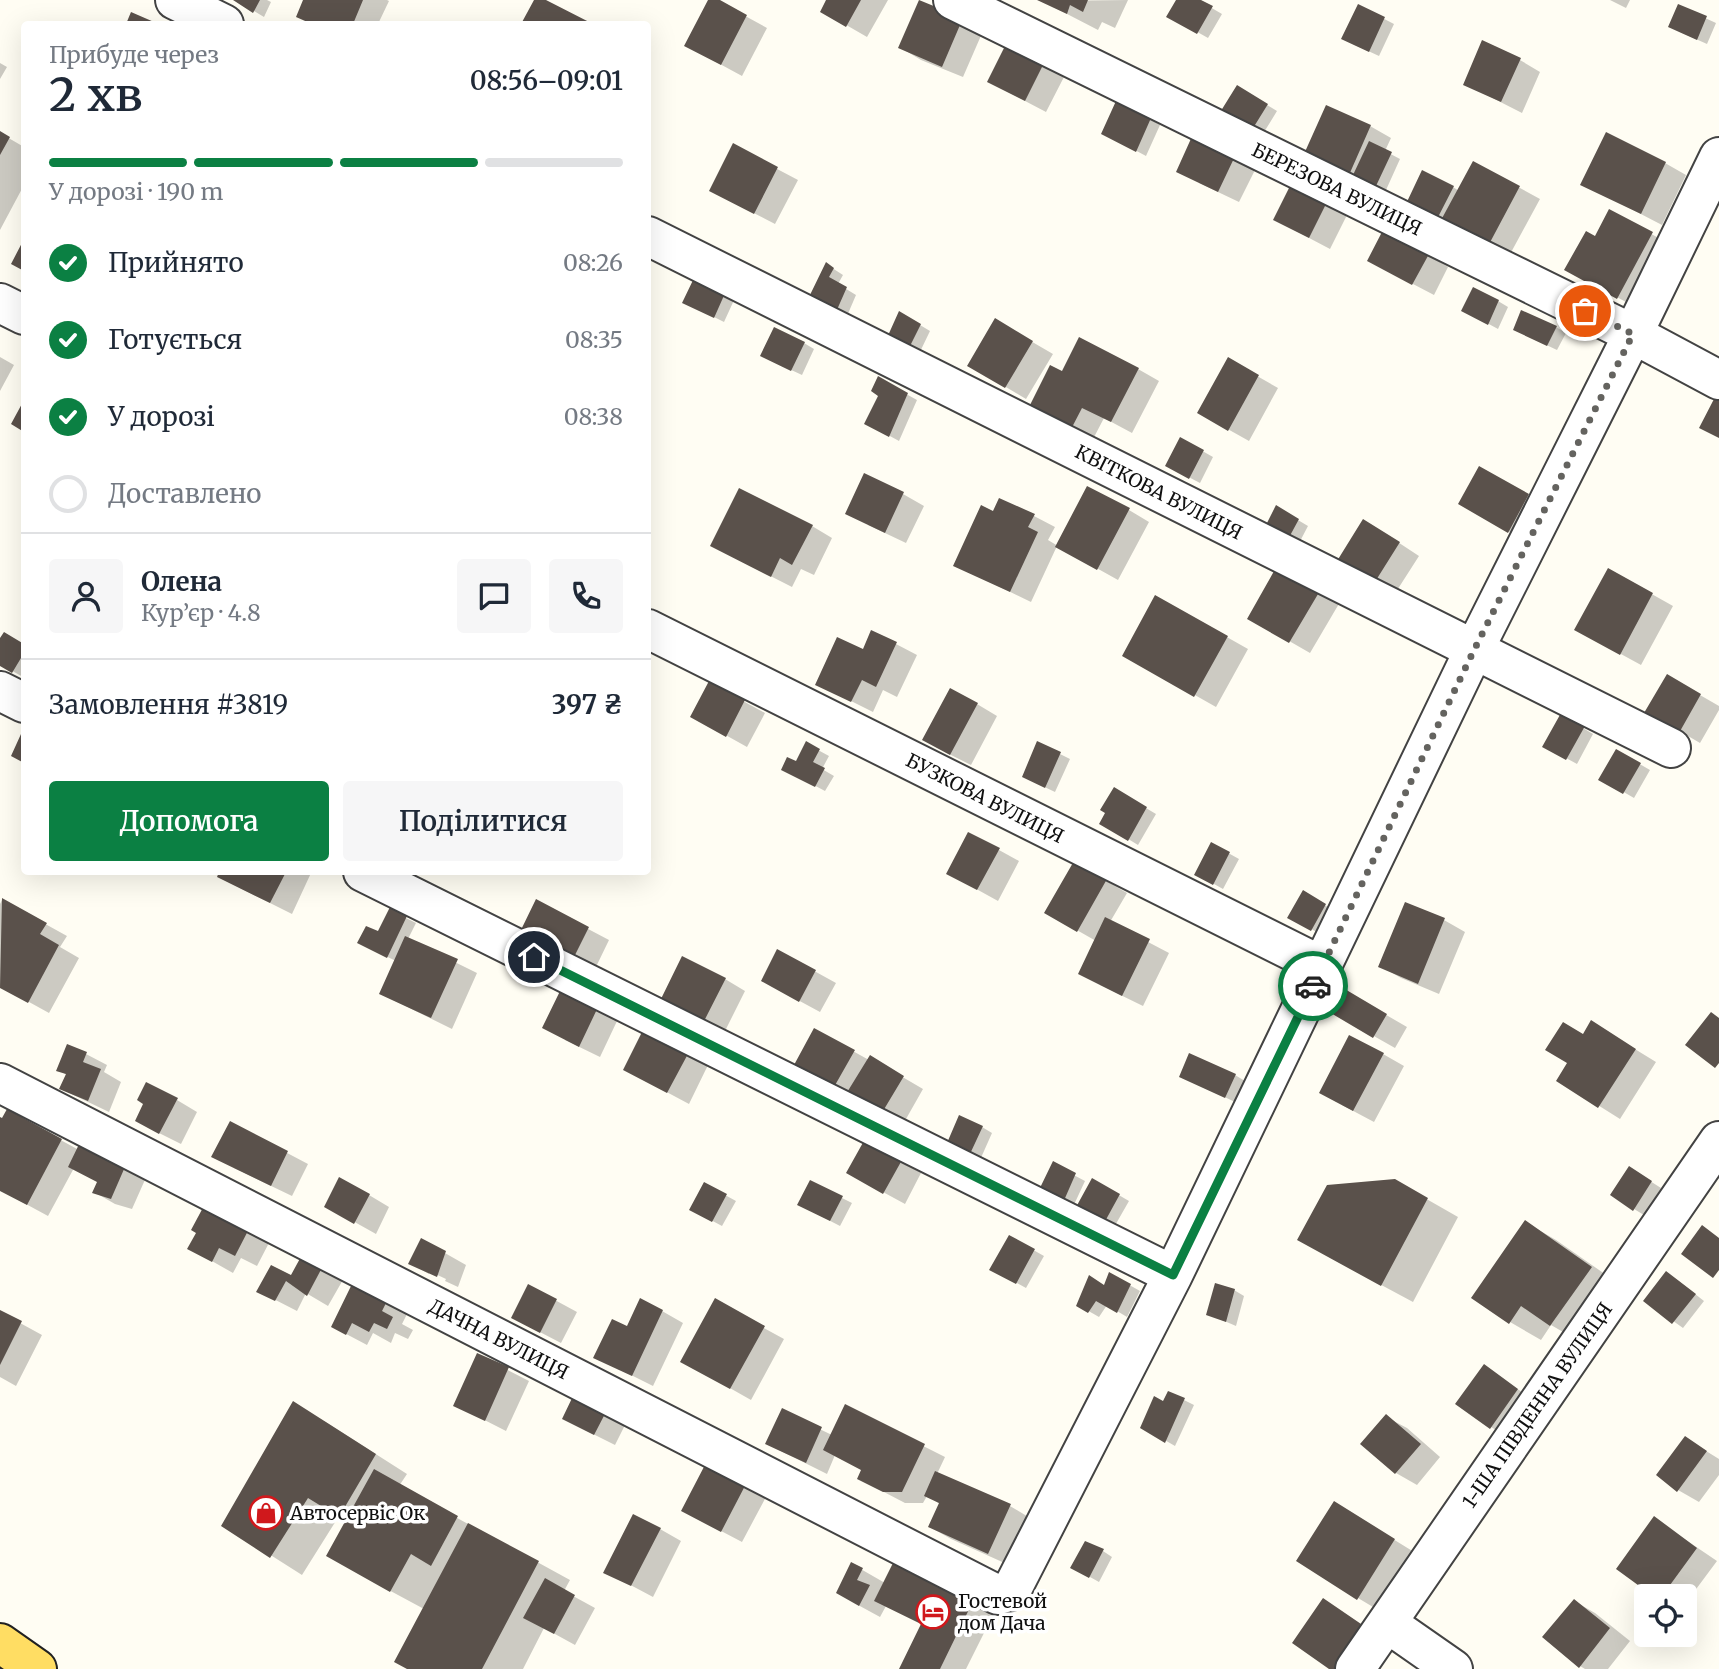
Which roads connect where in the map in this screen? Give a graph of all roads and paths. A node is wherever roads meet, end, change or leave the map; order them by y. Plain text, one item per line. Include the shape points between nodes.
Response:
1 (174, 0) edge
2 (953, 0) edge
3 (217, 21) edge
4 (1719, 157) edge
5 (651, 238) edge
6 (0, 303) edge
7 (21, 314) edge
8 (1633, 334) junction
9 (1719, 380) edge
10 (651, 630) edge
11 (1474, 650) junction
12 (0, 691) edge
13 (21, 702) edge
14 (1671, 748) dead end
15 (369, 875) edge
16 (1322, 966) junction
17 (0, 1083) edge
18 (1719, 1141) edge
19 (1173, 1275) junction
20 (1387, 1623) junction
21 (0, 1643) edge
22 (37, 1669) edge
23 (1355, 1669) edge
24 (1453, 1669) edge

1 - 3 street
2 - 8 street, БЕРЕЗОВА ВУЛИЦЯ
4 - 8 street
5 - 11 street, КВІТКОВА ВУЛИЦЯ
6 - 7 street
8 - 9 street, БЕРЕЗОВА ВУЛИЦЯ
8 - 11 street
10 - 16 street, БУЗКОВА ВУЛИЦЯ
11 - 14 street, КВІТКОВА ВУЛИЦЯ
11 - 16 street
12 - 13 street
15 - 19 street
16 - 19 street
17 - 19 street, ДАЧНА ВУЛИЦЯ via 998,1595 1012,1591
18 - 20 street, 1-ША ПІВДЕННА ВУЛИЦЯ
20 - 23 street, 1-ША ПІВДЕННА ВУЛИЦЯ
20 - 24 street
21 - 22 main road

